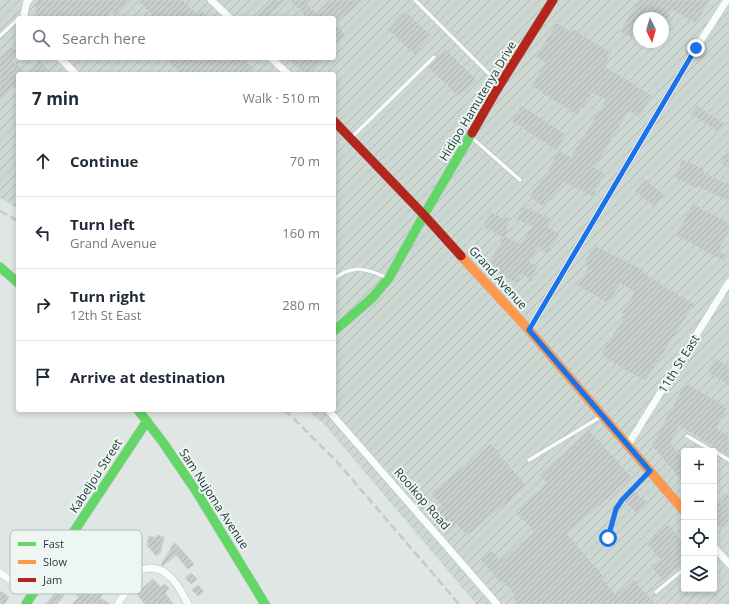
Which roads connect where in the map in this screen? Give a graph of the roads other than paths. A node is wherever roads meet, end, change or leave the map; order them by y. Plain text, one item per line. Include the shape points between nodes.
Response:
1 (29, 0) edge
2 (211, 0) edge
3 (414, 0) edge
4 (553, 0) edge
5 (726, 0) edge
6 (21, 16) edge
7 (228, 16) edge
8 (16, 22) edge
9 (0, 36) edge
10 (434, 56) dead end
11 (62, 60) edge
12 (273, 60) edge
13 (74, 72) edge
14 (286, 72) edge
15 (500, 85) junction
16 (336, 123) edge
17 (470, 136) junction
18 (351, 138) junction
19 (520, 180) dead end
20 (424, 215) junction
21 (0, 267) edge
22 (336, 278) edge
23 (389, 278) junction
24 (16, 281) edge
25 (729, 282) edge
26 (336, 326) edge
27 (529, 330) junction
28 (140, 412) edge
29 (330, 412) edge
30 (603, 416) junction
31 (147, 421) junction
32 (687, 436) dead end
33 (628, 445) junction
34 (709, 448) edge
35 (717, 453) edge
36 (529, 460) dead end
37 (729, 460) edge
38 (650, 471) junction
39 (681, 507) edge
40 (75, 530) edge
41 (608, 538) dead end
42 (717, 550) edge
43 (728, 562) edge
44 (142, 570) edge
45 (681, 571) edge
46 (0, 573) edge
47 (10, 580) edge
48 (656, 592) dead end
49 (124, 594) edge
50 (32, 595) edge
51 (26, 604) edge
52 (118, 604) edge
53 (188, 604) edge
54 (265, 604) edge
55 (497, 604) edge

1 - 6 street
2 - 7 street
3 - 15 lane
4 - 15 street, Hidipo Hamutenya Drive
5 - 27 street
8 - 9 lane
10 - 18 lane
11 - 13 street
12 - 14 street
15 - 17 street, Hidipo Hamutenya Drive
16 - 18 street, Grand Avenue
17 - 19 lane
17 - 20 street, Hidipo Hamutenya Drive
18 - 20 street, Grand Avenue
20 - 23 street
20 - 27 street, Grand Avenue
21 - 24 street
22 - 23 lane via 346,271 358,269
23 - 26 street via 372,298
25 - 33 street, 11th St East
27 - 30 street, Grand Avenue
28 - 31 street, Sam Nujoma Avenue
29 - 55 street, Rooikop Road
30 - 33 street, Grand Avenue
30 - 36 lane
31 - 40 street, Kabeljou Street
31 - 54 street, Sam Nujoma Avenue via 196,491
32 - 34 lane
33 - 38 street, Grand Avenue
35 - 37 lane
38 - 39 street, Grand Avenue
38 - 41 lane via 616,509
42 - 43 street
44 - 53 street via 160,570 170,577
45 - 48 lane
46 - 47 street
49 - 52 street
50 - 51 street, Kabeljou Street

